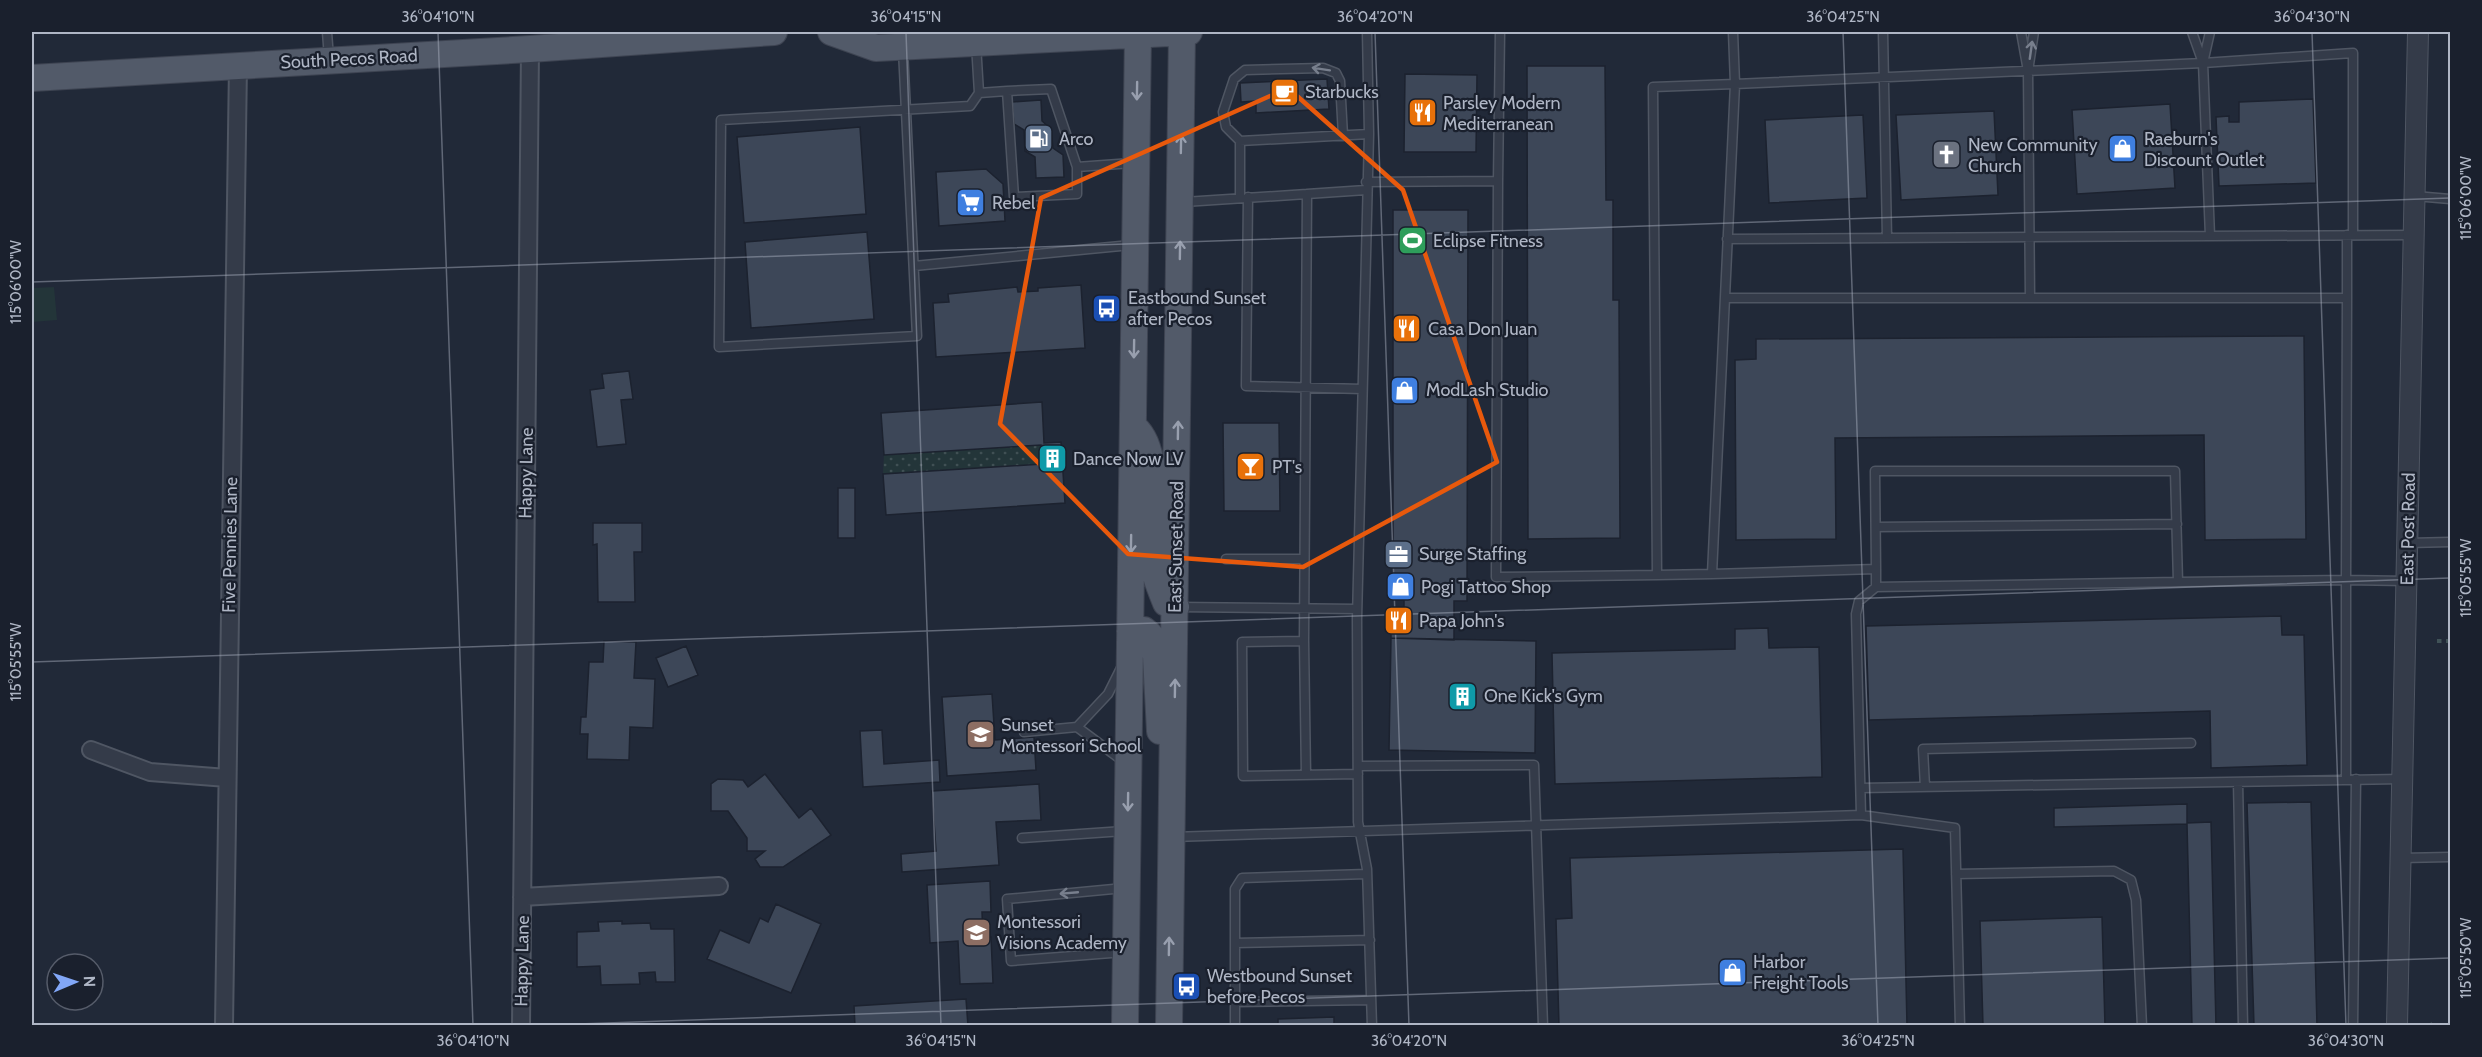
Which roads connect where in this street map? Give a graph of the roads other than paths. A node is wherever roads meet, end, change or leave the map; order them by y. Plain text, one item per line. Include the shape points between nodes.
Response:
1 (327, 32) edge
2 (774, 32) edge
3 (831, 32) edge
4 (1138, 32) edge
5 (1182, 32) edge
6 (1189, 32) edge
7 (1367, 32) edge
8 (1500, 32) edge
9 (1733, 32) edge
10 (1883, 32) edge
11 (2021, 32) edge
12 (2034, 32) edge
13 (2192, 32) edge
14 (2210, 32) edge
15 (2418, 32) edge
16 (975, 42) junction
17 (902, 47) junction
18 (530, 49) junction
19 (329, 60) junction
20 (2203, 63) junction
21 (238, 66) junction
22 (2028, 71) junction
23 (32, 78) edge
24 (1884, 78) junction
25 (1735, 84) junction
26 (1007, 92) junction
27 (979, 93) junction
28 (905, 108) junction
29 (1369, 134) junction
30 (1343, 136) junction
31 (1240, 141) junction
32 (1136, 163) junction
33 (1077, 167) junction
34 (1498, 181) junction
35 (1366, 186) junction
36 (1306, 194) junction
37 (2415, 196) junction
38 (1244, 197) junction
39 (2451, 198) edge
40 (1181, 202) junction
41 (2350, 235) junction
42 (2414, 235) junction
43 (2210, 236) junction
44 (2031, 237) junction
45 (1887, 238) junction
46 (1727, 239) junction
47 (1135, 245) junction
48 (914, 266) junction
49 (1725, 298) junction
50 (2030, 298) junction
51 (2348, 298) junction
52 (1305, 388) junction
53 (1362, 389) junction
54 (1133, 426) junction
55 (2177, 524) junction
56 (1876, 527) junction
57 (2451, 542) edge
58 (2407, 543) junction
59 (1226, 559) dead end
60 (1304, 559) junction
61 (1876, 569) junction
62 (1712, 574) junction
63 (1657, 575) junction
64 (2346, 580) junction
65 (2407, 581) junction
66 (2178, 582) junction
67 (1876, 587) junction
68 (1176, 607) junction
69 (1304, 608) junction
70 (1357, 609) junction
71 (1130, 631) junction
72 (1304, 641) junction
73 (1077, 727) junction
74 (1024, 732) dead end
75 (2191, 743) dead end
76 (91, 750) dead end
77 (1128, 765) junction
78 (1174, 766) junction
79 (1358, 770) junction
80 (1306, 775) junction
81 (226, 778) junction
82 (2356, 779) junction
83 (2402, 779) junction
84 (2346, 780) junction
85 (2238, 782) junction
86 (1926, 787) junction
87 (1861, 788) junction
88 (1861, 815) junction
89 (1538, 825) junction
90 (1128, 830) junction
91 (1360, 830) junction
92 (1173, 837) junction
93 (1022, 838) dead end
94 (2451, 857) edge
95 (2400, 858) junction
96 (1367, 874) junction
97 (1956, 874) junction
98 (719, 886) dead end
99 (1127, 888) junction
100 (522, 897) junction
101 (1370, 940) junction
102 (1234, 943) junction
103 (1126, 952) junction
104 (1371, 1000) junction
105 (1235, 1002) junction
106 (224, 1026) edge
107 (521, 1026) edge
108 (1125, 1026) edge
109 (1169, 1026) edge
110 (1235, 1026) edge
111 (1372, 1026) edge
112 (1543, 1026) edge
113 (1960, 1026) edge
114 (2142, 1026) edge
115 (2243, 1026) edge
116 (2354, 1026) edge
117 (2397, 1026) edge

1 - 19 lane
2 - 18 main road, South Pecos Road
3 - 17 main road via 876,48
4 - 5 main road
4 - 16 main road
4 -> 32 main road
5 - 6 main road
40 -> 5 main road, East Sunset Road
7 - 29 lane
8 - 34 lane
9 - 25 lane
10 - 24 lane
11 - 22 lane
22 -> 12 lane
13 - 20 lane
14 - 20 lane
15 - 37 street, East Post Road
16 - 17 main road
16 - 27 lane
17 - 28 lane
18 - 19 main road, South Pecos Road
18 - 100 street, Happy Lane
19 - 21 main road, South Pecos Road
20 - 22 lane
20 - 41 lane via 2353,53
20 - 43 lane
21 - 23 main road, South Pecos Road
21 - 81 street, Five Pennies Lane
22 - 24 lane
22 - 44 lane
24 - 25 lane
24 - 45 lane
25 - 46 lane
25 - 63 lane via 1653,87
26 - 27 lane
26 - 33 lane via 1051,89
26 - 33 lane via 1014,197 1077,194
27 - 28 lane via 970,106
28 - 48 lane
28 - 48 lane via 721,120 719,347 917,336
29 - 30 lane
29 - 35 lane
30 - 31 lane
30 -> 31 lane via 1340,81 1336,73 1323,68 1245,70 1234,79 1223,112 1226,127
31 - 38 lane
32 - 33 lane
32 - 47 main road
34 - 35 lane
34 - 63 lane via 1496,577
35 - 36 lane
35 - 53 lane
36 - 38 lane
36 - 52 lane
37 - 39 lane
37 - 42 street, East Post Road
38 - 40 lane
38 - 52 lane via 1246,386
68 -> 40 main road, East Sunset Road
41 - 42 lane
41 - 43 lane
41 - 51 lane
42 - 58 street, East Post Road
43 - 44 lane
44 - 45 lane
44 - 50 lane
45 - 46 lane
46 - 49 lane
47 - 48 lane
47 -> 54 main road
49 - 50 lane
49 - 62 lane
50 - 51 lane
51 - 64 lane
52 - 53 lane
52 - 60 lane
53 - 70 lane
54 - 68 main road via 1143,435 1150,457 1155,570 1166,603
54 -> 71 main road
55 - 56 lane
55 - 56 lane via 2175,471 1875,471
55 - 66 lane
56 - 61 lane
57 - 58 lane
58 - 65 street, East Post Road
59 - 60 lane
60 - 69 lane
61 - 62 lane
61 - 67 lane
62 - 63 lane
64 - 65 lane
64 - 66 lane
64 - 84 lane
65 - 83 street, East Post Road
66 - 67 lane
67 - 87 lane via 1859,601 1856,614
68 - 69 lane
78 -> 68 main road, East Sunset Road
69 - 70 lane
69 - 72 lane
70 - 79 lane
71 - 73 lane via 1122,667 1108,694
71 - 77 main road
71 - 78 main road via 1144,630 1150,634 1156,656 1161,742 1166,759
72 - 80 lane
72 - 80 lane via 1242,642 1243,776
73 - 74 lane
73 - 77 lane
75 - 86 lane via 1923,748
76 - 81 street via 150,772
77 -> 90 main road
78 - 92 main road, East Sunset Road
79 - 80 lane
79 - 89 lane via 1534,765
79 - 91 lane
81 - 106 street, Five Pennies Lane
82 - 83 lane
82 - 84 lane
82 - 116 lane
83 - 95 street, East Post Road
84 - 85 lane
85 - 86 lane
85 - 115 lane
86 - 87 lane
87 - 88 lane
88 - 89 lane
88 - 97 lane via 1954,828
89 - 91 lane
89 - 112 lane
90 - 93 lane
90 - 99 main road
91 - 92 lane
91 - 96 lane
109 -> 92 main road, East Sunset Road
94 - 95 lane
95 - 117 street, East Post Road
96 - 101 lane
96 - 102 lane via 1242,878 1235,889
97 - 113 lane
97 - 114 lane via 2114,871 2131,880 2136,900
98 - 100 street, Happy Lane
99 - 103 main road
99 -> 103 lane via 1007,898 1011,961
100 - 107 street, Happy Lane
101 - 102 lane
101 - 104 lane
102 - 105 lane
103 - 108 main road
104 - 105 lane
104 - 111 lane
105 - 110 lane

